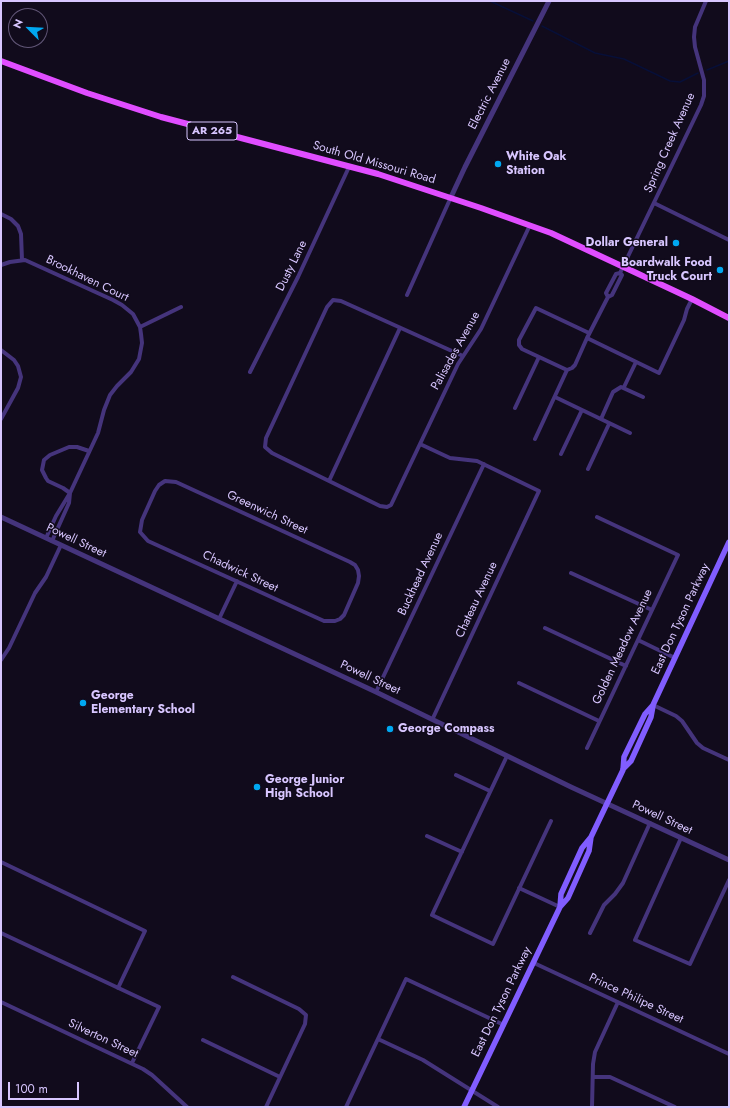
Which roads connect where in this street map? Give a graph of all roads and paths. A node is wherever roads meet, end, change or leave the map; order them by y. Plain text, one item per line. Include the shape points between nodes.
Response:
1 (549, 1) edge
2 (706, 1) edge
3 (1, 61) edge
4 (349, 167) junction
5 (451, 197) junction
6 (654, 203) junction
7 (1, 214) edge
8 (530, 225) junction
9 (729, 240) edge
10 (22, 260) junction
11 (1, 265) edge
12 (623, 266) junction
13 (407, 295) dead end
14 (692, 299) junction
15 (181, 307) dead end
16 (729, 318) edge
17 (140, 327) junction
18 (400, 328) junction
19 (589, 333) junction
20 (587, 338) junction
21 (1, 350) edge
22 (463, 356) junction
23 (539, 357) junction
24 (636, 362) junction
25 (567, 370) junction
26 (250, 372) dead end
27 (624, 387) junction
28 (555, 397) junction
29 (643, 397) dead end
30 (515, 408) dead end
31 (582, 410) junction
32 (1, 419) edge
33 (601, 420) junction
34 (609, 424) junction
35 (630, 433) dead end
36 (535, 439) dead end
37 (420, 444) junction
38 (89, 451) junction
39 (561, 454) dead end
40 (484, 464) junction
41 (588, 469) dead end
42 (165, 481) joint
43 (329, 481) junction
44 (70, 493) junction
45 (1, 517) edge
46 (597, 517) dead end
47 (46, 538) junction
48 (52, 541) junction
49 (729, 542) edge
50 (61, 545) junction
51 (571, 573) dead end
52 (236, 581) junction
53 (652, 610) junction
54 (219, 619) junction
55 (335, 621) joint
56 (545, 628) dead end
57 (638, 640) junction
58 (675, 658) junction
59 (1, 660) edge
60 (626, 666) junction
61 (519, 683) dead end
62 (376, 692) junction
63 (653, 705) junction
64 (433, 718) junction
65 (599, 721) junction
66 (587, 748) dead end
67 (507, 756) junction
68 (729, 760) edge
69 (456, 774) dead end
70 (490, 791) junction
71 (607, 803) junction
72 (551, 821) dead end
73 (650, 823) junction
74 (427, 836) dead end
75 (681, 838) junction
76 (462, 852) junction
77 (729, 860) edge
78 (1, 862) edge
79 (729, 880) edge
80 (519, 888) junction
81 (560, 907) junction
82 (1, 933) edge
83 (590, 933) dead end
84 (534, 963) junction
85 (233, 977) dead end
86 (118, 988) junction
87 (1, 1002) edge
88 (618, 1002) junction
89 (504, 1024) junction
90 (378, 1039) junction
91 (203, 1040) dead end
92 (729, 1054) edge
93 (132, 1064) junction
94 (280, 1077) junction
95 (593, 1077) junction
96 (472, 1091) junction
97 (187, 1107) edge
98 (266, 1107) edge
99 (346, 1107) edge
100 (464, 1107) edge
101 (498, 1107) edge
102 (592, 1107) edge
103 (675, 1107) edge

1 - 5 street, Electric Avenue via 464,166
2 - 6 street, Spring Creek Avenue via 695,27 694,37 694,47 704,80 704,96
3 - 4 main road, South Old Missouri Road / AR 265 via 87,94 161,117
4 - 5 main road, South Old Missouri Road / AR 265
4 - 26 street, Dusty Lane
5 - 8 main road, South Old Missouri Road / AR 265
5 - 13 street
6 - 9 street
6 - 12 street, Spring Creek Avenue
7 - 10 street via 11,218 18,226 21,234
8 - 12 main road, South Old Missouri Road / AR 265
8 - 22 street, Palisades Avenue via 481,329
10 - 11 street
10 - 17 street, Brookhaven Court via 122,305 133,314
12 - 14 main road, South Old Missouri Road / AR 265
12 - 19 street, Spring Creek Avenue via 606,293 608,297
14 - 16 main road, South Old Missouri Road / AR 265
14 - 24 street via 659,373
15 - 17 street
17 - 38 street via 142,343 139,359 110,395 98,433
18 - 22 street
18 - 43 street
18 - 43 street via 341,301 333,300 327,307 269,432 265,447 272,453
19 - 20 street
19 - 23 street via 535,308 519,340 522,349
20 - 24 street
20 - 25 street via 575,365
21 - 32 street via 14,360 21,377 18,388
22 - 37 street, Palisades Avenue
23 - 25 street
23 - 30 street
24 - 27 street
25 - 28 street
27 - 29 street
27 - 33 street via 613,392
28 - 31 street
28 - 36 street
31 - 33 street
31 - 39 street
33 - 34 street
34 - 35 street
34 - 41 street
37 - 40 street via 450,458
37 - 43 street, Palisades Avenue via 393,501 387,507
38 - 44 street
38 - 44 street via 69,447 44,460 42,470 48,481
40 - 62 street, Buckhead Avenue
40 - 64 street, Chateau Avenue via 540,491
42 - 52 street, Chadwick Street via 155,491 142,520 140,532 148,541
42 - 55 street, Greenwich Street via 184,485 350,562 358,570 358,583 344,615
44 - 47 street
44 - 48 street via 69,503
45 - 47 street, Powell Street
46 - 53 street, Golden Meadow Avenue via 678,555
47 - 48 street, Powell Street
48 - 50 street, Powell Street
49 - 58 main road, East Don Tyson Parkway
50 - 54 street, Powell Street
50 - 59 street
51 - 53 street
52 - 54 street
52 - 55 street, Chadwick Street via 324,621
53 - 57 street, Golden Meadow Avenue
54 - 62 street, Powell Street
56 - 60 street
57 - 58 street
57 - 60 street, Golden Meadow Avenue
58 - 63 main road, East Don Tyson Parkway
60 - 65 street, Golden Meadow Avenue
61 - 65 street
62 - 64 street, Powell Street
63 - 68 street via 682,721 697,744
63 - 71 main road, East Don Tyson Parkway via 652,717
64 - 67 street, Powell Street
65 - 66 street, Golden Meadow Avenue
67 - 70 street
67 - 71 street, Powell Street
69 - 70 street
70 - 76 street
71 - 73 street, Powell Street
71 - 81 main road, East Don Tyson Parkway via 568,898
72 - 80 street
73 - 75 street, Powell Street
73 - 83 street via 623,883 604,904
74 - 76 street
75 - 77 street, Powell Street
75 - 79 street via 635,940 690,964
76 - 80 street via 432,915 493,944
78 - 86 street via 146,931
80 - 81 street
81 - 84 main road, East Don Tyson Parkway
82 - 86 street
84 - 88 street, Prince Philipe Street
84 - 89 main road, East Don Tyson Parkway
85 - 94 street via 299,1009 306,1015 305,1024
86 - 93 street via 159,1007
87 - 93 street, Silverton Street
88 - 92 street, Prince Philipe Street
88 - 95 street via 595,1052
89 - 90 street via 406,979
89 - 96 main road, East Don Tyson Parkway
90 - 96 street via 423,1060
90 - 99 street
91 - 94 street
93 - 97 street, Silverton Street via 152,1075
94 - 98 street
95 - 102 street
95 - 103 street via 610,1077
96 - 100 main road, East Don Tyson Parkway
96 - 101 street

